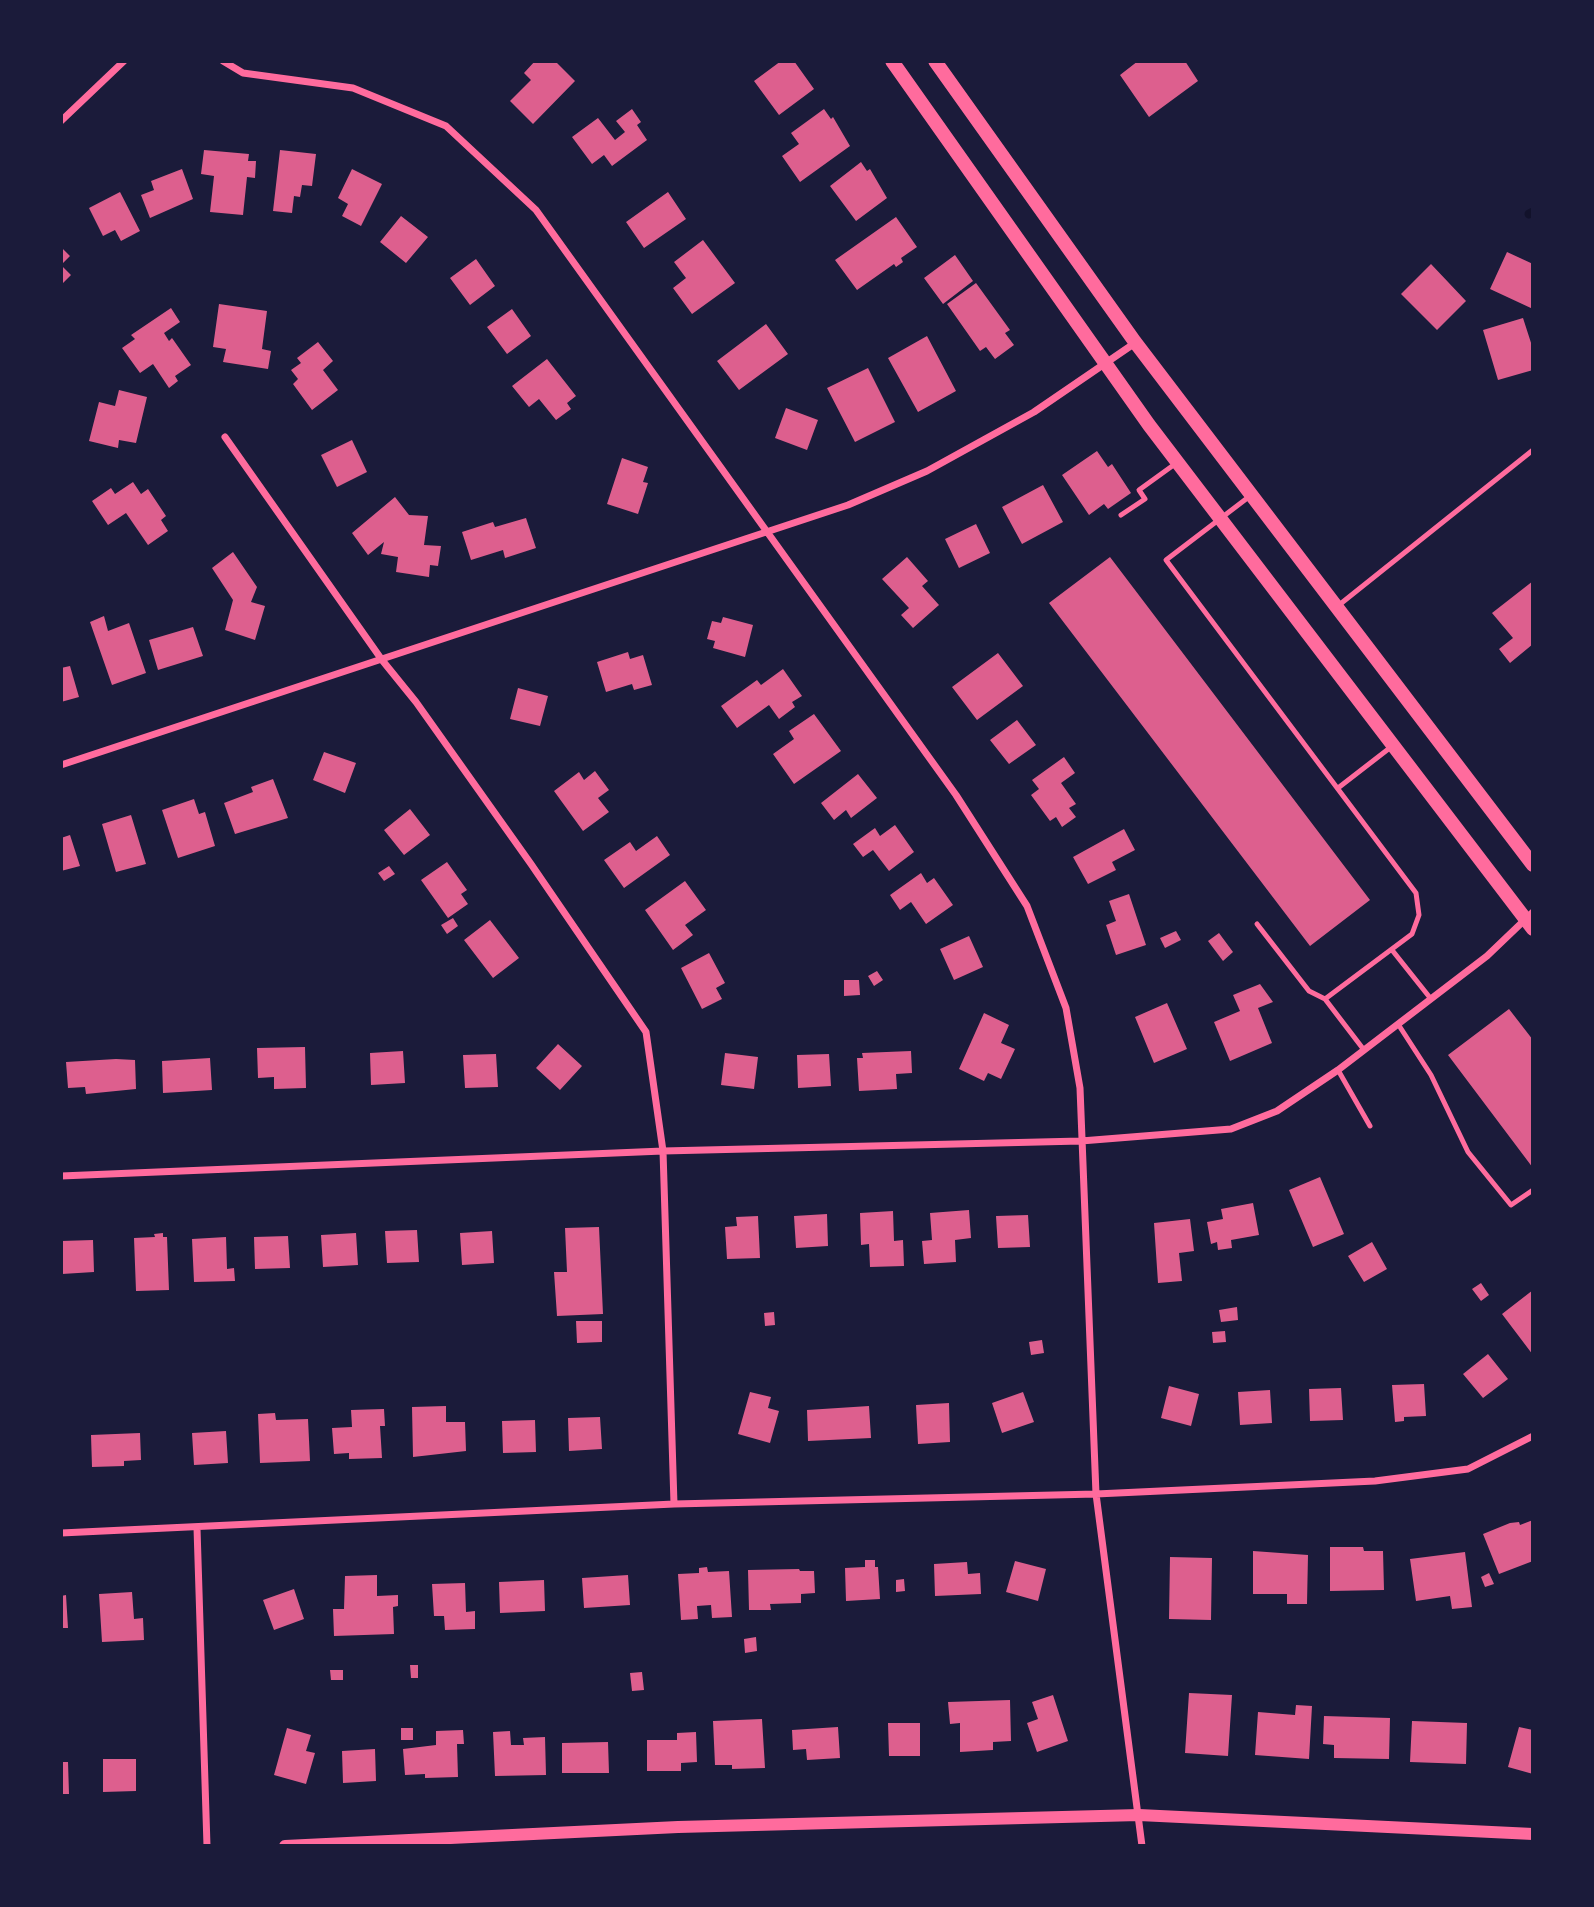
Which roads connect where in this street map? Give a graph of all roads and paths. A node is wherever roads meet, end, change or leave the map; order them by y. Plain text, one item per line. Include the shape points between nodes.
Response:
1 (124, 61) edge
2 (223, 61) edge
3 (892, 61) edge
4 (934, 61) edge
5 (61, 121) edge
6 (1135, 342) junction
7 (1104, 363) junction
8 (225, 436) dead end
9 (1533, 450) edge
10 (1177, 462) junction
11 (1251, 495) junction
12 (1121, 515) dead end
13 (1221, 518) junction
14 (766, 532) junction
15 (1336, 607) junction
16 (382, 660) junction
17 (1392, 746) junction
18 (61, 765) edge
19 (1338, 788) junction
20 (1533, 866) edge
21 (1530, 920) edge
22 (1257, 925) dead end
23 (1392, 950) junction
24 (1325, 999) junction
25 (1432, 999) junction
26 (1398, 1024) junction
27 (1364, 1050) junction
28 (1338, 1070) junction
29 (1370, 1126) dead end
30 (1081, 1140) junction
31 (663, 1151) junction
32 (61, 1176) edge
33 (1533, 1190) edge
34 (1533, 1436) edge
35 (1096, 1494) junction
36 (674, 1504) junction
37 (197, 1528) junction
38 (61, 1533) edge
39 (1139, 1815) junction
40 (1533, 1834) edge
41 (207, 1846) edge
42 (285, 1846) edge
43 (1142, 1846) edge

1 - 5 street
2 - 14 street via 243,73 353,88 446,126 536,210
3 - 7 main road
4 - 6 main road
6 - 7 street
6 - 11 main road
7 - 10 main road
7 - 14 street via 1034,412 927,471 848,505
8 - 16 street
9 - 15 lane
10 - 12 lane via 1139,490 1145,499
10 - 13 main road
11 - 13 lane
11 - 15 main road
13 - 17 main road
13 - 19 lane via 1166,560
14 - 16 street
14 - 30 street via 984,836 1027,906 1058,980 1073,1037
15 - 20 main road
16 - 18 street
16 - 31 street via 646,1032
17 - 19 lane
17 - 21 main road
19 - 23 lane via 1416,892 1419,915 1412,934
21 - 25 street
22 - 24 lane via 1309,991
23 - 24 lane
23 - 25 lane
24 - 27 lane
25 - 26 street
26 - 27 street
26 - 33 lane via 1431,1075 1468,1152 1511,1205
27 - 28 street
28 - 29 lane
28 - 30 street via 1278,1111 1231,1129
30 - 31 street
30 - 35 street
31 - 32 street
31 - 36 street
34 - 35 street via 1468,1469 1402,1478
35 - 36 street
35 - 39 street
36 - 37 street
37 - 38 street
37 - 41 street
39 - 40 street
39 - 42 street via 678,1827
39 - 43 street

